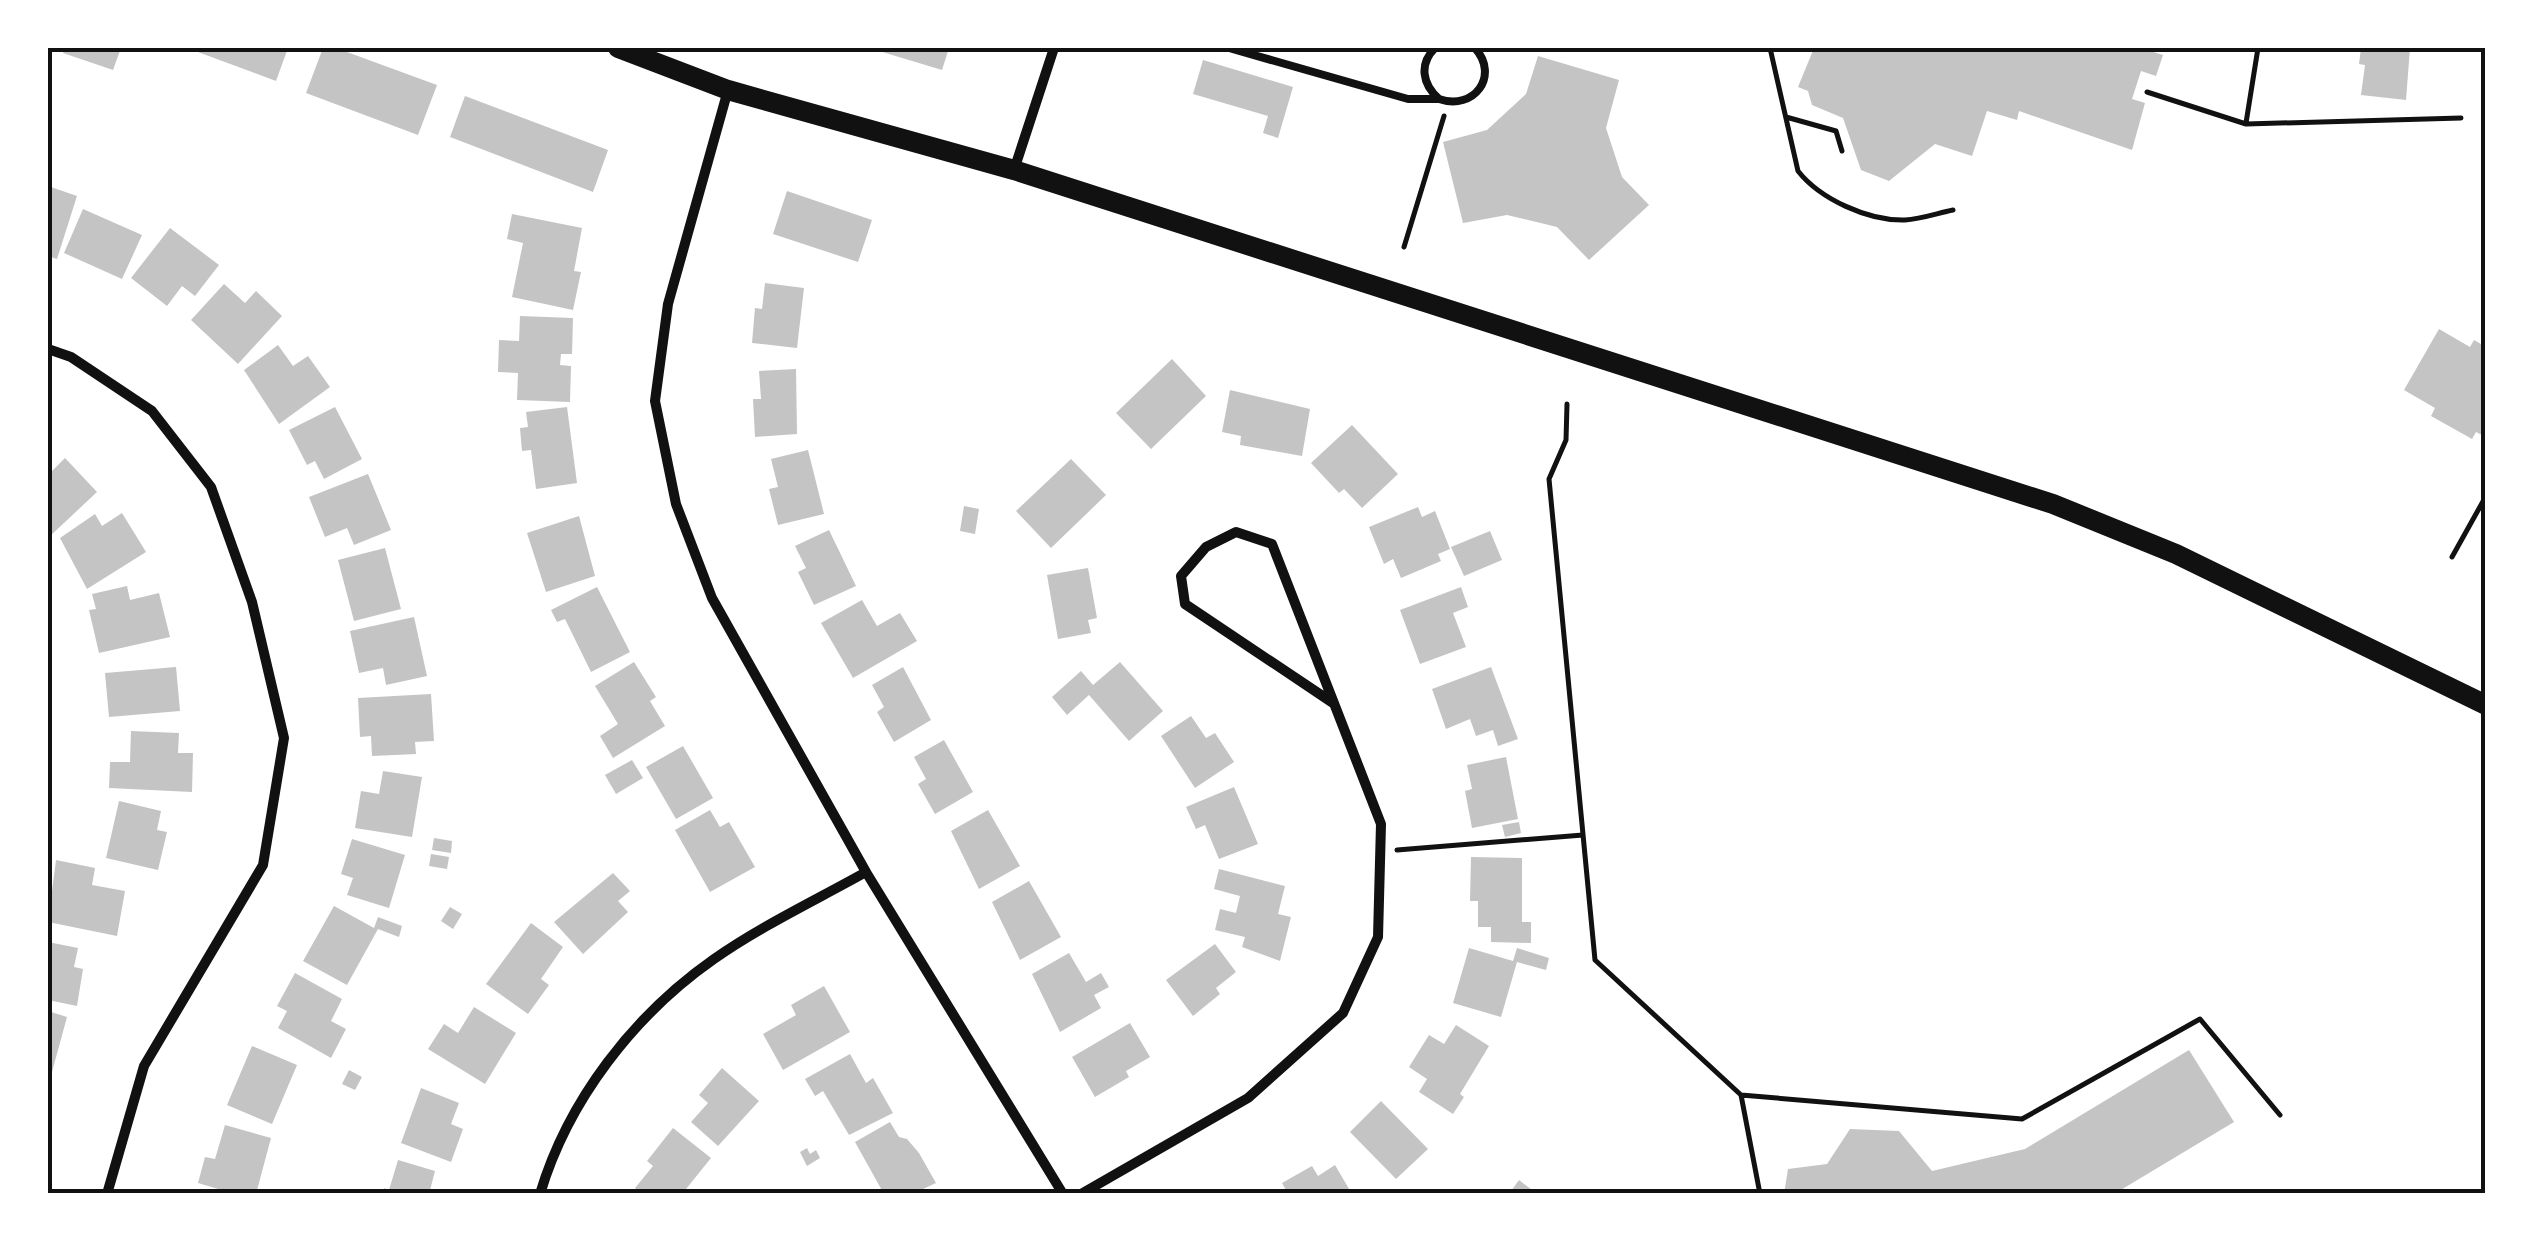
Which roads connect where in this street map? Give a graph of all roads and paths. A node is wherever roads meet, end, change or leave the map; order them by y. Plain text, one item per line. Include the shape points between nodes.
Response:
1 (618, 48) edge
2 (1054, 48) edge
3 (1229, 48) edge
4 (1435, 48) edge
5 (1475, 48) edge
6 (1770, 48) edge
7 (2258, 48) edge
8 (728, 90) junction
9 (2147, 92) dead end
10 (1444, 100) junction
11 (1786, 117) junction
12 (2461, 118) dead end
13 (2246, 124) junction
14 (1842, 151) dead end
15 (1014, 170) junction
16 (1953, 210) dead end
17 (1404, 247) dead end
18 (48, 349) edge
19 (1567, 404) dead end
20 (2486, 496) edge
21 (2452, 557) dead end
22 (1333, 703) junction
23 (2486, 706) edge
24 (1583, 835) junction
25 (1380, 852) junction
26 (866, 872) junction
27 (1741, 1094) junction
28 (2280, 1115) dead end
29 (107, 1194) edge
30 (540, 1194) edge
31 (1062, 1194) edge
32 (1081, 1194) edge
33 (1760, 1194) edge

1 - 8 main road
2 - 15 street
3 - 10 lane via 1408,100
4 - 10 lane via 1424,71 1431,92
5 - 10 lane via 1486,67 1482,86 1468,100
6 - 11 path
7 - 13 path
8 - 15 main road
8 - 26 street via 668,304 656,401 676,504 712,598
9 - 13 path
10 - 17 path
11 - 14 path via 1836,131
11 - 16 path via 1798,170 1833,201 1904,220
12 - 13 path
15 - 23 main road via 2053,504 2176,554
18 - 29 street via 152,411 211,487 252,602 284,738 263,865 144,1066
19 - 24 path via 1566,440 1549,479
20 - 21 path
22 - 22 street via 1272,544 1236,532 1206,547 1181,576 1185,604
22 - 25 street via 1380,824
24 - 25 path
24 - 27 path via 1595,960
25 - 32 street via 1378,937 1343,1013 1248,1098
26 - 30 street via 713,960 631,1034 577,1102
26 - 31 street
27 - 28 path via 2022,1119 2200,1019
27 - 33 path

